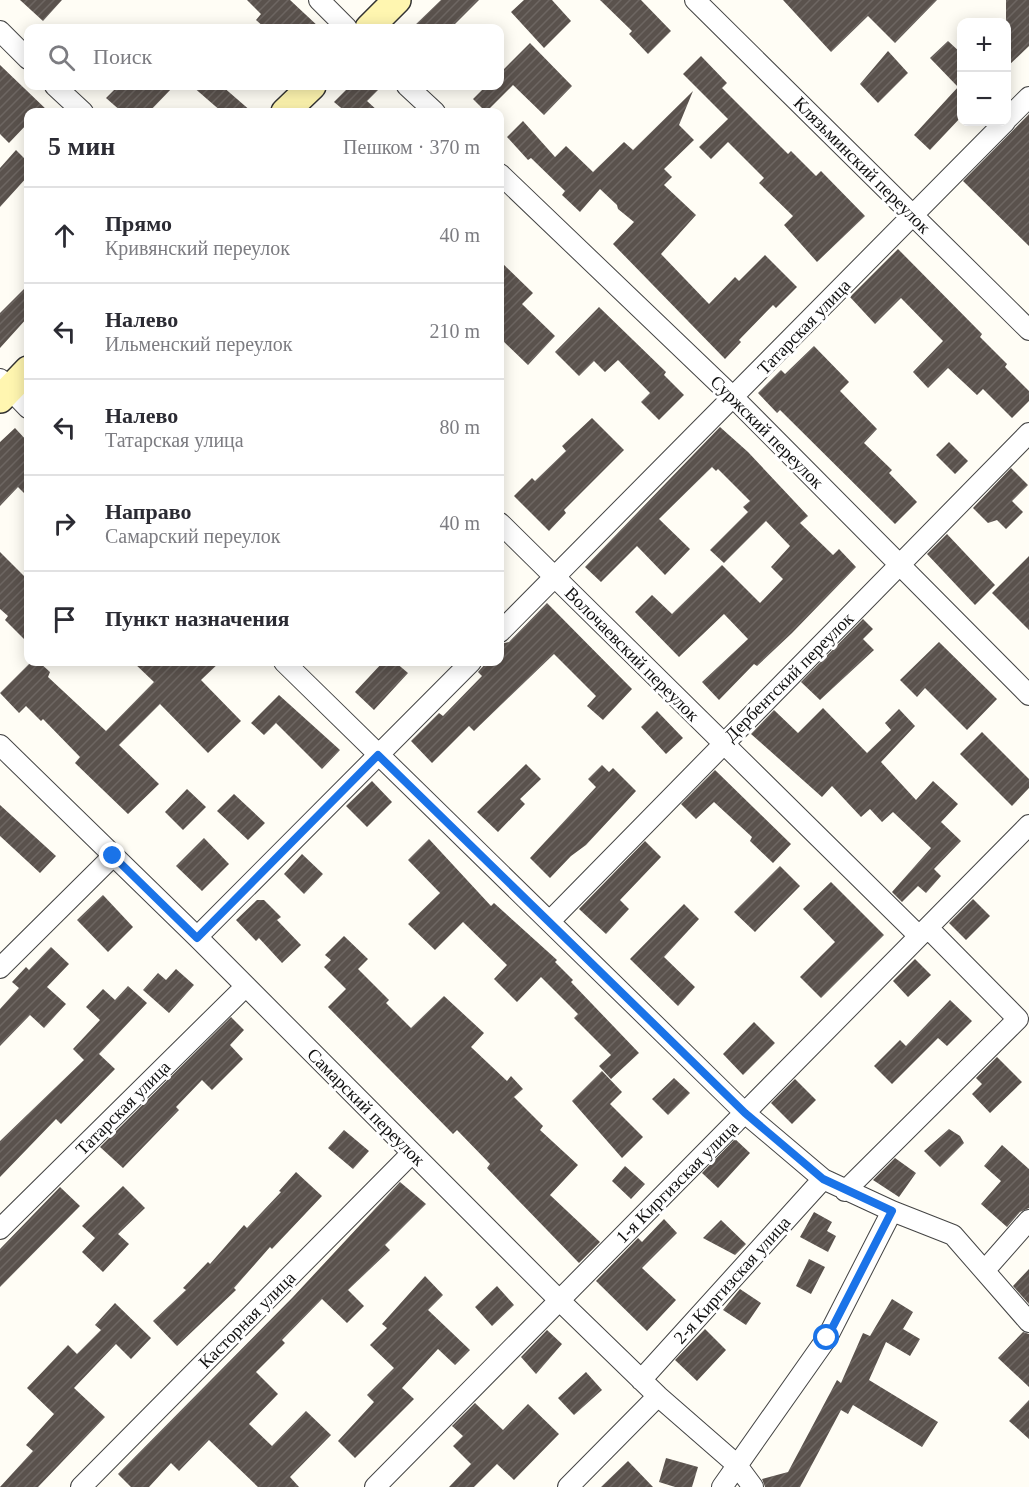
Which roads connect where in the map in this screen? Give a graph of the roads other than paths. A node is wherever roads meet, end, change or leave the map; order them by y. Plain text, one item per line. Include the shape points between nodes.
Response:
1 (319, 0) edge
2 (398, 0) edge
3 (695, 0) edge
4 (343, 24) edge
5 (373, 24) edge
6 (0, 31) edge
7 (24, 55) edge
8 (59, 90) edge
9 (308, 90) edge
10 (410, 90) edge
11 (1029, 97) edge
12 (79, 108) edge
13 (289, 108) edge
14 (431, 108) edge
15 (1011, 116) edge
16 (1001, 126) edge
17 (504, 178) edge
18 (913, 215) junction
19 (1029, 330) edge
20 (24, 375) edge
21 (10, 394) edge
22 (734, 398) junction
23 (1029, 433) edge
24 (504, 527) edge
25 (900, 565) junction
26 (554, 577) junction
27 (504, 628) edge
28 (288, 666) edge
29 (467, 666) edge
30 (1029, 695) edge
31 (723, 744) junction
32 (0, 745) edge
33 (378, 755) junction
34 (1029, 825) edge
35 (113, 856) junction
36 (550, 921) junction
37 (923, 932) junction
38 (197, 938) junction
39 (0, 968) edge
40 (246, 986) junction
41 (745, 1113) junction
42 (412, 1153) junction
43 (823, 1179) junction
44 (845, 1191) junction
45 (892, 1211) junction
46 (1029, 1220) edge
47 (0, 1230) edge
48 (985, 1270) junction
49 (560, 1300) junction
50 (1029, 1322) edge
51 (641, 1380) junction
52 (658, 1396) junction
53 (736, 1464) junction
54 (81, 1487) edge
55 (375, 1487) edge
56 (568, 1487) edge
57 (722, 1487) edge
58 (753, 1487) edge

1 - 4 street
2 - 5 main road
3 - 18 street, Клязьминский переулок
6 - 7 street
8 - 12 street
9 - 13 main road
10 - 14 street
11 - 15 street, Татарская улица
16 - 18 street, Татарская улица
17 - 22 street, Суржский переулок
18 - 19 street, Клязьминский переулок
18 - 22 street, Татарская улица
20 - 21 main road
22 - 25 street, Суржский переулок
22 - 26 street, Татарская улица
23 - 25 street, Дербентский переулок
24 - 26 street, Волочаевский переулок
25 - 30 street, Суржский переулок
25 - 31 street, Дербентский переулок
26 - 27 street, Татарская улица
26 - 31 street, Волочаевский переулок
28 - 33 street
29 - 33 street
31 - 36 street, Дербентский переулок
31 - 37 street, Волочаевский переулок
32 - 35 street, Самарский переулок
33 - 36 street
33 - 38 street
34 - 37 street, 1-я Киргизская улица
35 - 38 street, Самарский переулок
35 - 39 street
36 - 41 street
37 - 41 street, 1-я Киргизская улица
37 - 44 street, Волочаевский переулок via 1018,1019
38 - 40 street, Самарский переулок
40 - 42 street, Самарский переулок
40 - 47 street, Татарская улица
41 - 43 street
41 - 49 street, 1-я Киргизская улица
42 - 49 street, Самарский переулок
42 - 54 street, Касторная улица
43 - 44 street
43 - 51 street, 2-я Киргизская улица
44 - 45 street
45 - 48 street via 953,1234
45 - 53 street via 827,1338
46 - 48 street
48 - 50 street
49 - 51 street, Самарский переулок
49 - 55 street, 1-я Киргизская улица
51 - 52 street, Самарский переулок
52 - 53 street, Самарский переулок
52 - 56 street
53 - 57 street
53 - 58 street, Самарский переулок

